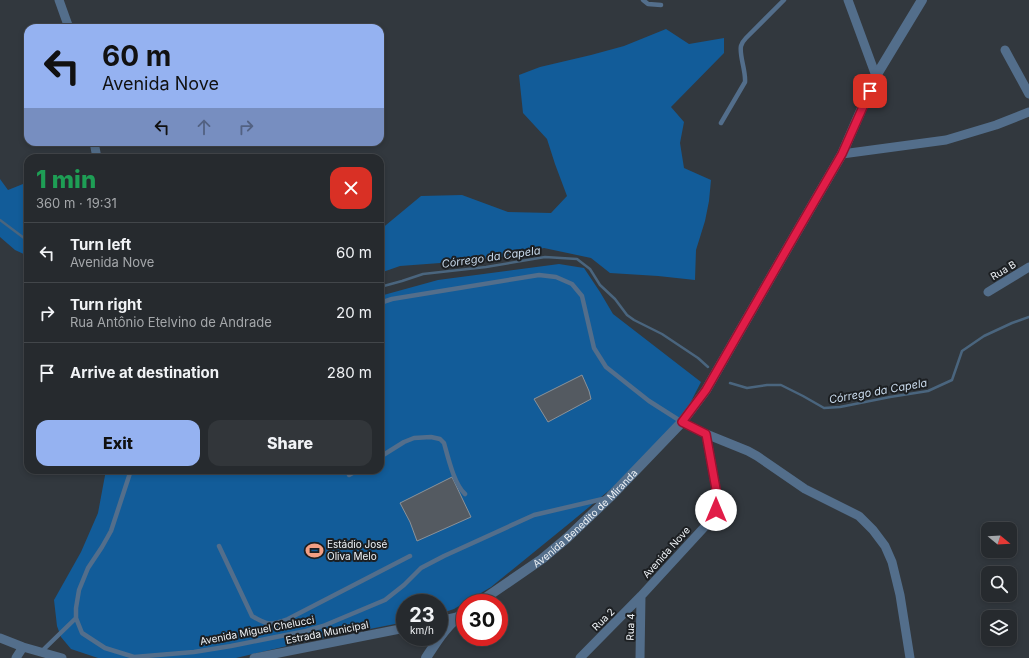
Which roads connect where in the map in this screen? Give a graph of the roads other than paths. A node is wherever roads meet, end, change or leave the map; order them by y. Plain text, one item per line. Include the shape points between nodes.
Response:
1 (59, 0) edge
2 (643, 0) edge
3 (784, 0) edge
4 (848, 0) edge
5 (922, 0) edge
6 (660, 5) dead end
7 (67, 24) edge
8 (1005, 50) dead end
9 (876, 76) junction
10 (1029, 94) edge
11 (1029, 112) edge
12 (721, 123) dead end
13 (842, 154) junction
14 (1029, 267) edge
15 (988, 292) dead end
16 (384, 301) edge
17 (682, 422) junction
18 (706, 434) junction
19 (384, 454) edge
20 (130, 474) edge
21 (465, 494) dead end
22 (610, 497) junction
23 (219, 546) dead end
24 (410, 556) dead end
25 (491, 594) edge
26 (642, 596) junction
27 (76, 618) junction
28 (456, 619) edge
29 (396, 630) edge
30 (0, 638) edge
31 (22, 647) junction
32 (41, 652) junction
33 (16, 658) edge
34 (62, 658) edge
35 (254, 658) edge
36 (426, 658) edge
37 (580, 658) edge
38 (640, 658) edge
39 (910, 658) edge

1 - 7 street
2 - 6 lane via 648,4
3 - 12 lane via 742,44 745,82
4 - 9 street
5 - 9 street, Avenida Benedito de Miranda
8 - 10 street
9 - 13 street, Avenida Benedito de Miranda
11 - 13 street via 946,140
13 - 17 street, Avenida Benedito de Miranda via 706,390
14 - 15 street, Rua B
16 - 17 lane via 539,275 556,277 572,284 582,296 594,348 606,367
17 - 18 street
17 - 22 street, Avenida Benedito de Miranda
18 - 26 street, Avenida Nove via 718,500 716,510 709,522
18 - 39 street via 758,456 805,489 859,516 873,530 885,546 892,562
19 - 21 lane via 414,438 440,439 444,442 453,474
20 - 27 lane via 110,531 88,568 79,590
22 - 25 street, Avenida Benedito de Miranda via 542,559
22 - 27 lane, Avenida Miguel Chelucci via 534,515 422,568 385,600 306,631 194,652 134,657 105,648 82,633
23 - 24 lane via 252,616 263,623 273,624 288,619
26 - 37 street, Rua 2
26 - 38 street, Rua 4
27 - 32 lane
28 - 36 street via 442,633
29 - 35 street, Estrada Municipal
30 - 31 street
31 - 32 street
31 - 33 street
32 - 34 street

